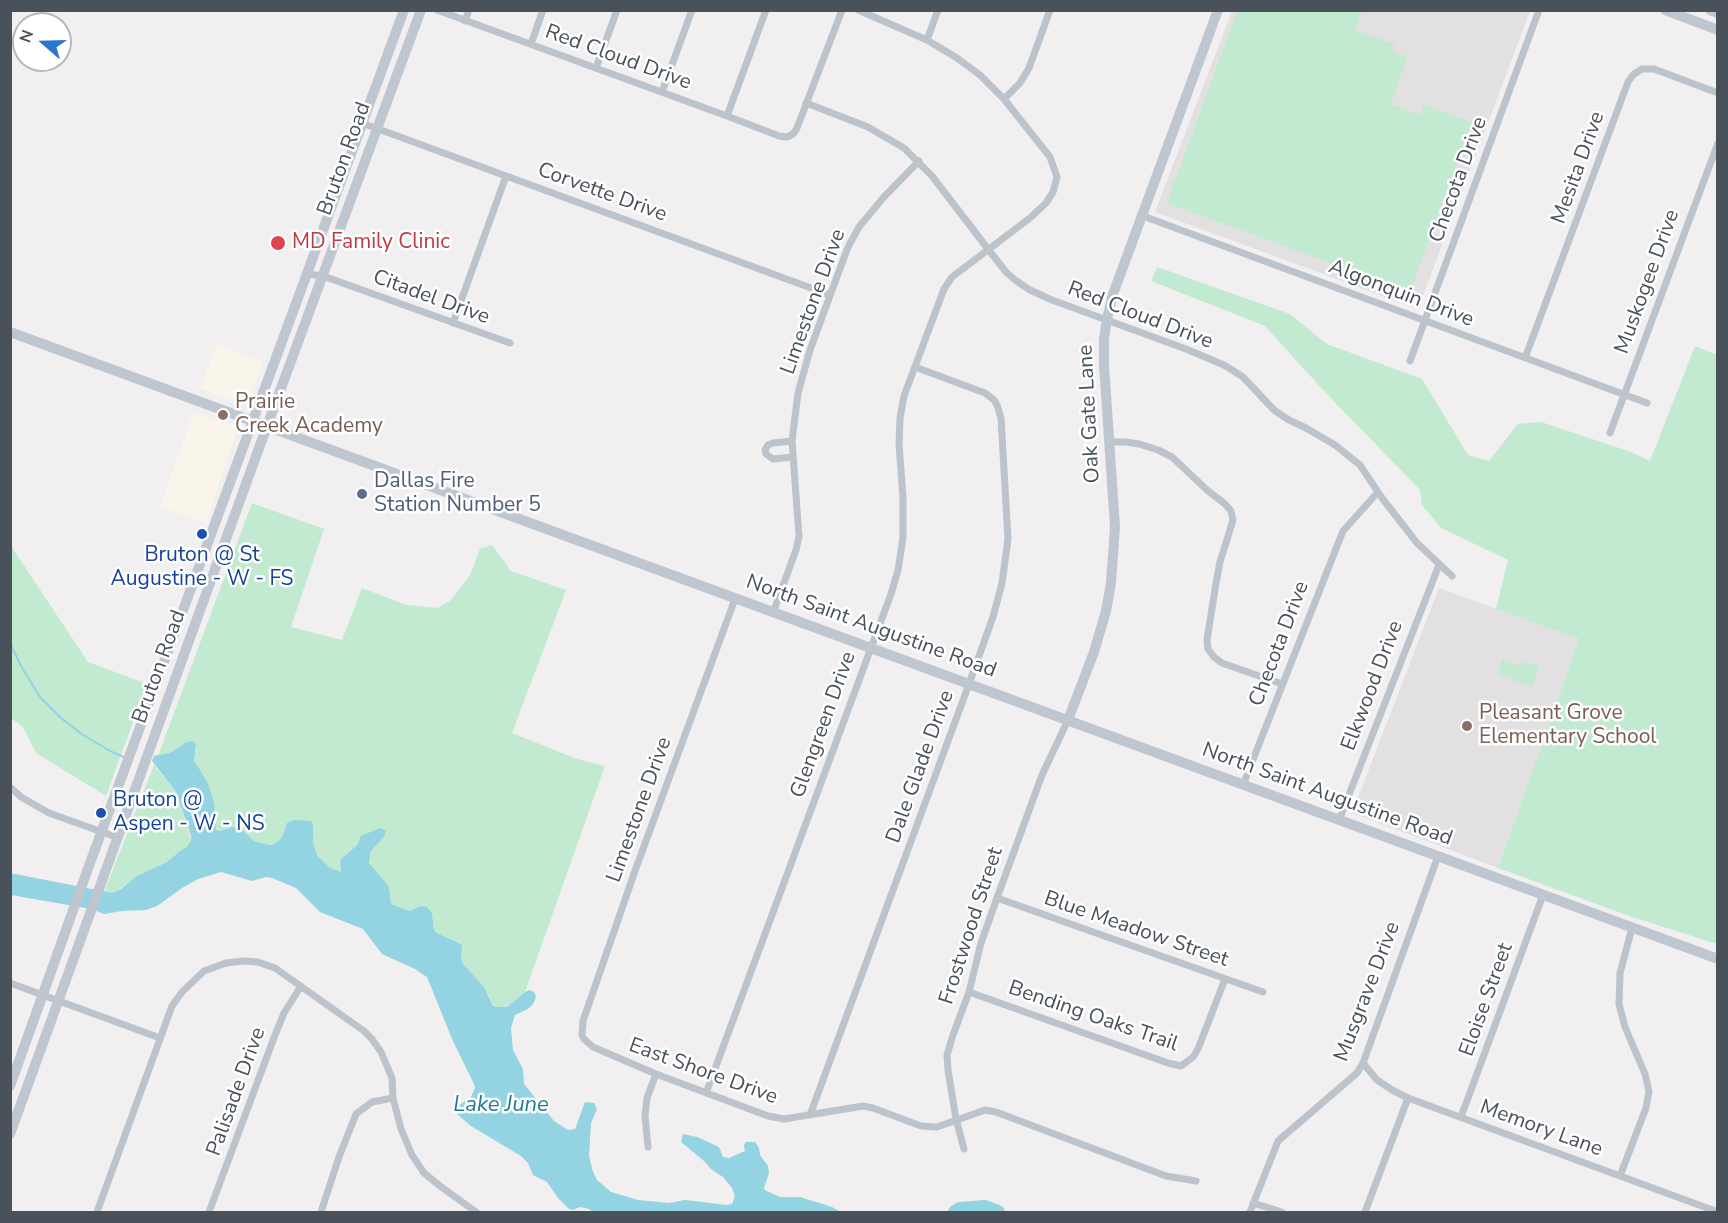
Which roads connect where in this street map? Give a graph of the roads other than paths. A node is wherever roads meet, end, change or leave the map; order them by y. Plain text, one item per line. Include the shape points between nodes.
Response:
1 (404, 10) edge
2 (421, 10) edge
3 (437, 10) edge
4 (469, 10) edge
5 (543, 10) edge
6 (617, 10) edge
7 (692, 10) edge
8 (766, 10) edge
9 (842, 10) edge
10 (858, 10) edge
11 (938, 10) edge
12 (1050, 10) edge
13 (1218, 10) edge
14 (1539, 10) edge
15 (1665, 10) edge
16 (1710, 10) edge
17 (1718, 14) edge
18 (465, 21) junction
19 (1718, 30) edge
20 (396, 32) junction
21 (411, 38) junction
22 (927, 40) junction
23 (531, 44) junction
24 (596, 68) junction
25 (662, 92) junction
26 (1718, 93) edge
27 (1004, 99) junction
28 (806, 103) junction
29 (727, 116) junction
30 (362, 123) junction
31 (377, 129) junction
32 (1718, 143) edge
33 (919, 161) junction
34 (506, 176) junction
35 (1143, 216) junction
36 (988, 249) junction
37 (307, 274) junction
38 (323, 276) junction
39 (830, 295) junction
40 (1107, 319) junction
41 (1424, 320) junction
42 (453, 323) junction
43 (10, 332) edge
44 (510, 343) dead end
45 (1525, 358) junction
46 (1410, 361) dead end
47 (915, 367) junction
48 (1624, 395) junction
49 (1647, 402) dead end
50 (253, 421) junction
51 (267, 426) junction
52 (1610, 433) dead end
53 (792, 441) junction
54 (1110, 442) junction
55 (793, 457) junction
56 (1378, 492) junction
57 (1439, 564) junction
58 (1452, 576) dead end
59 (735, 598) junction
60 (184, 609) junction
61 (772, 613) junction
62 (200, 614) junction
63 (870, 649) junction
64 (969, 684) junction
65 (1282, 684) junction
66 (1068, 720) junction
67 (1243, 785) junction
68 (10, 787) edge
69 (1339, 819) junction
70 (102, 831) junction
71 (119, 838) junction
72 (1438, 856) junction
73 (1543, 895) junction
74 (997, 898) junction
75 (1632, 928) junction
76 (1718, 959) edge
77 (1225, 979) junction
78 (10, 983) edge
79 (301, 986) junction
80 (969, 992) junction
81 (1263, 992) dead end
82 (43, 994) junction
83 (60, 1000) junction
84 (582, 1035) joint
85 (160, 1038) junction
86 (1363, 1063) junction
87 (656, 1074) junction
88 (10, 1086) edge
89 (706, 1093) junction
90 (393, 1098) junction
91 (1408, 1098) junction
92 (810, 1115) junction
93 (1461, 1117) junction
94 (956, 1119) junction
95 (10, 1134) edge
96 (648, 1147) dead end
97 (964, 1149) dead end
98 (1620, 1176) junction
99 (1196, 1181) dead end
100 (1253, 1203) junction
101 (97, 1212) edge
102 (209, 1212) edge
103 (321, 1212) edge
104 (476, 1212) edge
105 (1250, 1212) edge
106 (1282, 1212) edge
107 (1365, 1212) edge
108 (1718, 1212) edge

1 - 20 street, Bruton Road
2 - 21 street, Bruton Road
3 - 18 street, Red Cloud Drive
4 - 18 street
5 - 23 street
6 - 24 street
7 - 25 street
8 - 29 street
9 - 28 street
10 - 22 street, Glengreen Drive
11 - 22 street
12 - 27 street via 1029,68
13 - 35 street, Oak Gate Lane
14 - 41 street, Checota Drive
15 - 19 street
16 - 17 street
18 - 23 street, Red Cloud Drive
20 - 21 street
20 - 30 street, Bruton Road
21 - 31 street, Bruton Road
22 - 27 street, Glengreen Drive via 972,68
23 - 24 street, Red Cloud Drive
24 - 25 street, Red Cloud Drive
25 - 29 street, Red Cloud Drive
26 - 45 street, Mesita Drive via 1654,69 1642,69 1628,82
27 - 36 street, Glengreen Drive via 1050,158 1057,177 1046,203
28 - 29 street, Red Cloud Drive via 797,128 787,137
28 - 33 street, Red Cloud Drive via 868,127
30 - 31 street, Corvette Drive
30 - 37 street, Bruton Road
31 - 34 street, Corvette Drive
31 - 38 street, Bruton Road
32 - 48 street, Muskogee Drive
33 - 36 street, Red Cloud Drive
33 - 39 street, Limestone Drive via 859,227
34 - 39 street, Corvette Drive
34 - 42 street
35 - 40 street, Oak Gate Lane
35 - 41 street, Algonquin Drive
36 - 40 street, Red Cloud Drive via 1006,272 1030,290
36 - 47 street, Glengreen Drive via 952,277 944,289
37 - 38 street, Citadel Drive
37 - 50 street, Bruton Road
38 - 42 street, Citadel Drive
38 - 51 street, Bruton Road
39 - 53 street, Limestone Drive via 802,376
40 - 54 street, Oak Gate Lane via 1104,365
40 - 56 street, Red Cloud Drive via 1186,349 1243,377 1274,410 1353,458
41 - 45 street, Algonquin Drive
41 - 46 street, Checota Drive
42 - 44 street, Citadel Drive
43 - 50 street, North Saint Augustine Road
45 - 48 street, Algonquin Drive
47 - 63 street, Glengreen Drive via 904,396 899,436 903,538 896,578
47 - 64 street, Dale Glade Drive via 985,393 994,400 1001,418 1008,539 1002,583
48 - 49 street, Algonquin Drive
48 - 52 street, Muskogee Drive
50 - 51 street, North Saint Augustine Road
50 - 60 street, Bruton Road
51 - 59 street, North Saint Augustine Road
51 - 62 street, Bruton Road
53 - 55 street, Limestone Drive
53 - 55 street via 773,442 765,450 773,459
54 - 65 street via 1139,444 1172,457 1231,511 1233,520 1220,562 1208,650 1222,663
54 - 66 street, Oak Gate Lane via 1115,527 1111,583 1094,652
55 - 61 street, Limestone Drive via 799,536
56 - 57 street, Red Cloud Drive via 1417,543
56 - 65 street, Checota Drive via 1343,531
57 - 58 street, Red Cloud Drive
57 - 69 street, Elkwood Drive
59 - 61 street, North Saint Augustine Road
59 - 84 street, Limestone Drive via 586,1012
60 - 62 street
60 - 70 street, Bruton Road
61 - 63 street, North Saint Augustine Road
62 - 71 street, Bruton Road
63 - 64 street, North Saint Augustine Road
63 - 89 street, Glengreen Drive
64 - 66 street, North Saint Augustine Road
64 - 92 street, Dale Glade Drive
65 - 67 street, Checota Drive
66 - 67 street, North Saint Augustine Road
66 - 74 street, Frostwood Street via 1042,775
67 - 69 street, North Saint Augustine Road
68 - 70 street via 49,813
69 - 72 street, North Saint Augustine Road
70 - 71 street
70 - 82 street, Bruton Road
71 - 83 street, Bruton Road
72 - 73 street, North Saint Augustine Road
72 - 86 street, Musgrave Drive
73 - 75 street, North Saint Augustine Road
73 - 93 street, Eloise Street
74 - 77 street, Blue Meadow Street
74 - 80 street, Frostwood Street
75 - 76 street, North Saint Augustine Road
75 - 98 street via 1620,973 1619,1004 1649,1091
77 - 80 street, Bending Oaks Trail via 1198,1049 1181,1066
77 - 81 street, Blue Meadow Street
78 - 82 street
79 - 85 street via 275,968 258,962 215,966 182,992
79 - 90 street via 372,1039 392,1078
79 - 102 street, Palisade Drive via 284,1012
80 - 94 street, Frostwood Street via 947,1055
82 - 83 street
82 - 88 street, Bruton Road
83 - 85 street
83 - 95 street, Bruton Road
84 - 87 street, East Shore Drive via 593,1047
85 - 101 street
86 - 91 street, Memory Lane via 1377,1080
86 - 100 street, Musgrave Drive via 1357,1073 1278,1141
87 - 89 street, East Shore Drive
87 - 96 street via 645,1116
89 - 92 street, East Shore Drive via 768,1116 784,1119
90 - 103 street via 372,1102 356,1114
90 - 104 street via 401,1129 424,1173
91 - 93 street, Memory Lane
91 - 107 street
92 - 94 street, East Shore Drive via 863,1106 921,1126 937,1127
93 - 98 street, Memory Lane
94 - 97 street, Frostwood Street
94 - 99 street, East Shore Drive via 985,1110 996,1112 1166,1176
98 - 108 street, Memory Lane
100 - 105 street, Musgrave Drive
100 - 106 street

